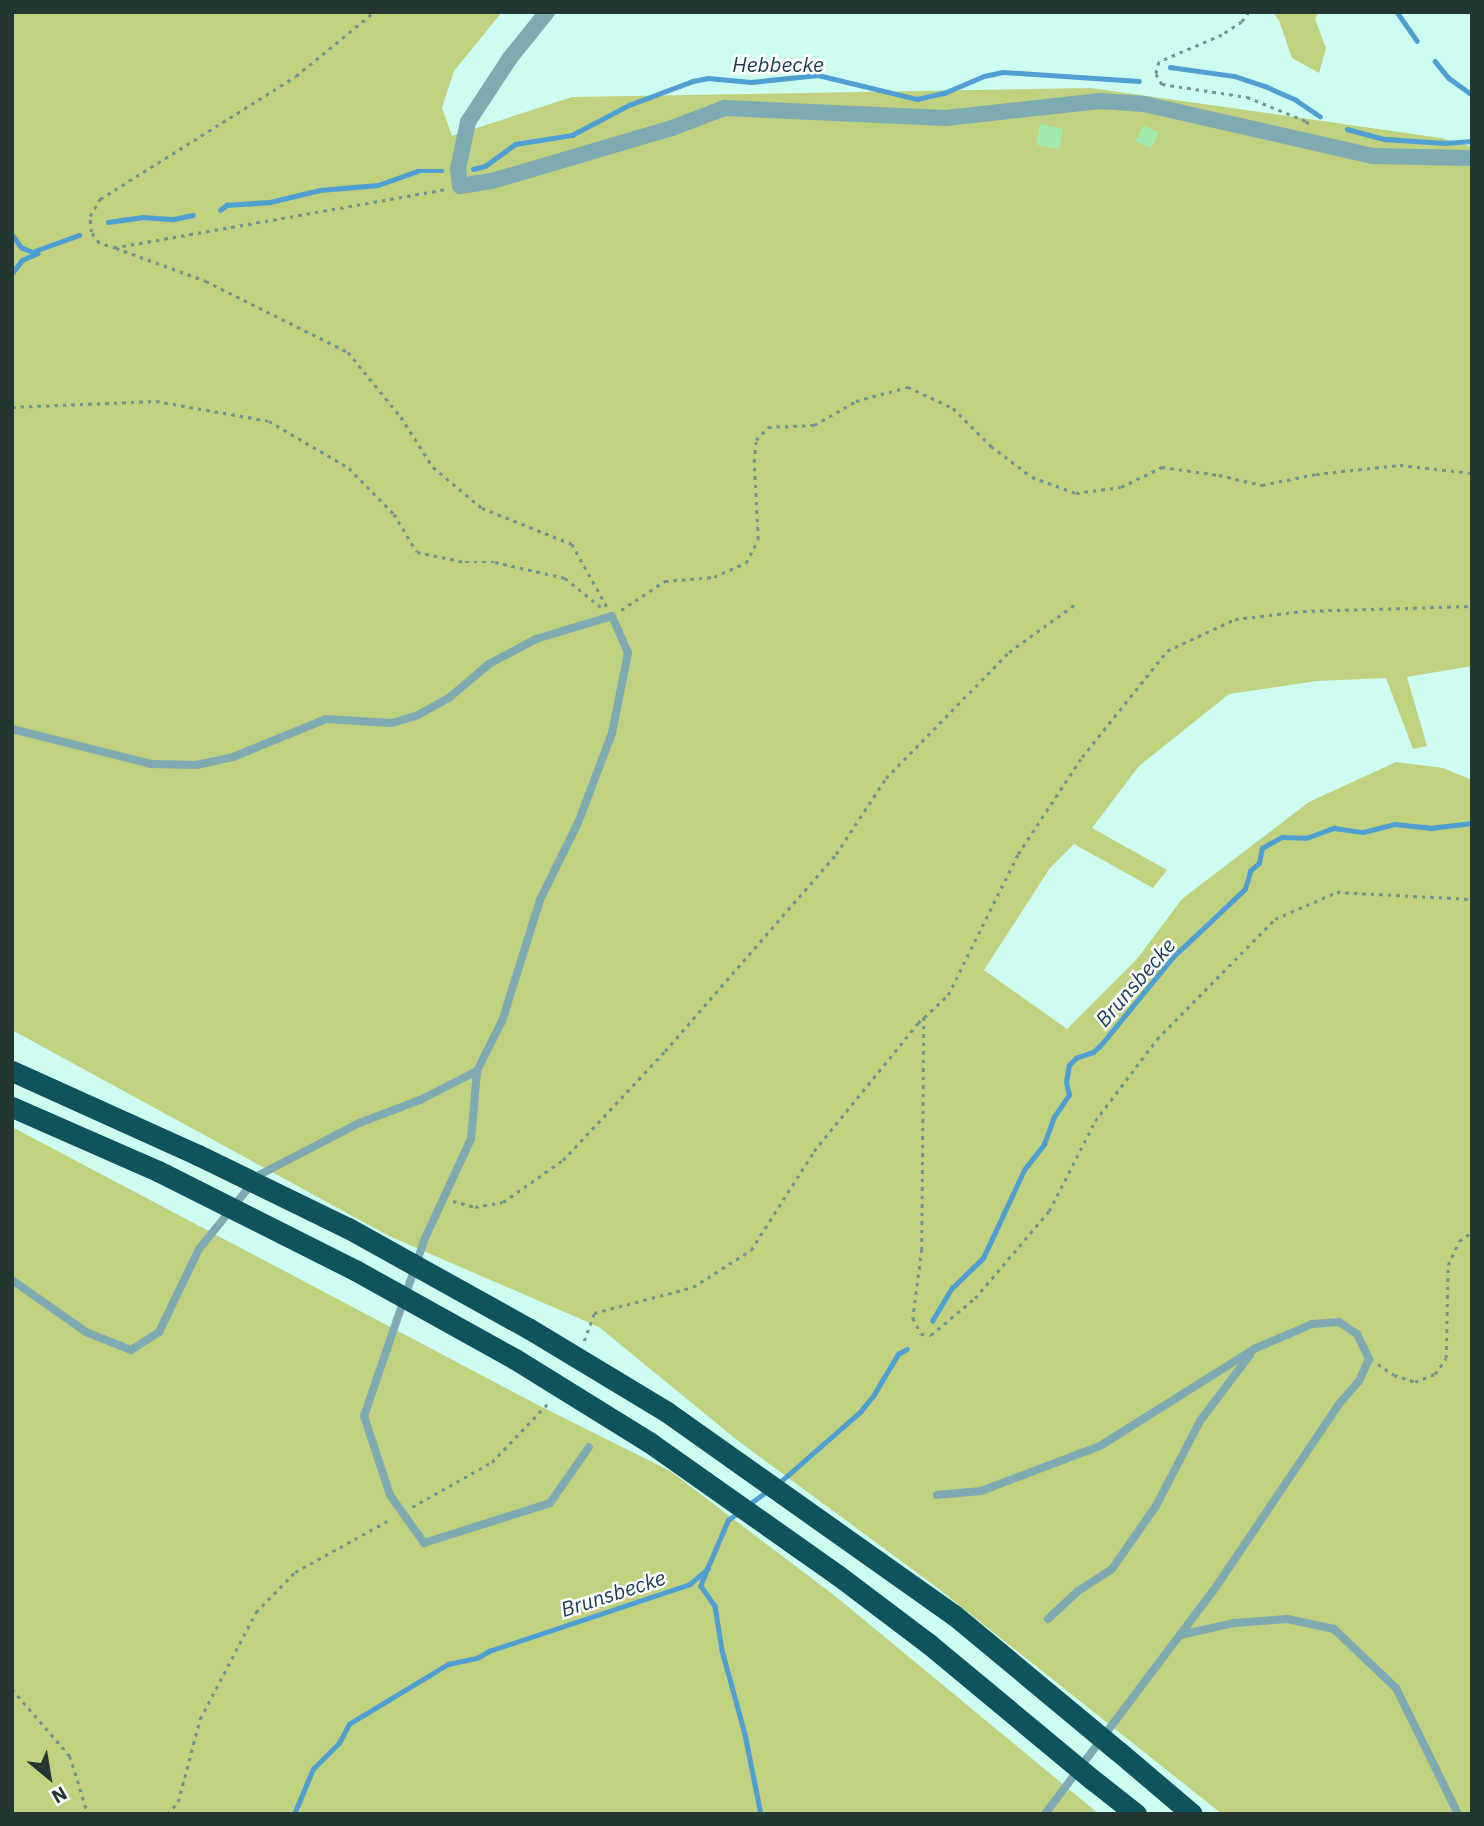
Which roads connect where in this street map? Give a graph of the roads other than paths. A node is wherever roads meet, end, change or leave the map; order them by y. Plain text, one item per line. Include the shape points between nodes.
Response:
1 (547, 12) edge
2 (1472, 158) edge
3 (12, 729) edge
4 (12, 1071) edge
5 (477, 1071) junction
6 (12, 1107) edge
7 (12, 1280) edge
8 (1254, 1349) junction
9 (589, 1447) dead end
10 (937, 1495) dead end
11 (1048, 1619) dead end
12 (1180, 1635) junction
13 (1045, 1814) edge
14 (1136, 1814) edge
15 (1192, 1814) edge
16 (1458, 1814) edge

1 - 2 street via 468,122 458,169 460,186 492,181 659,132 725,108 946,118 1100,101 1144,104 1372,156
3 - 5 lane via 151,764 196,765 233,757 326,719 392,723 418,715 450,697 489,664 536,639 612,616 628,653 612,733 578,823 540,900 502,1021
4 - 15 highway, bridge via 348,1228 667,1412 954,1615
5 - 7 lane via 420,1100 359,1123 259,1175 199,1248 159,1332 131,1350 86,1332
5 - 9 lane via 471,1139 425,1238 364,1416 390,1495 424,1543 550,1503
6 - 14 highway, bridge via 158,1171 342,1263 538,1373 649,1442 929,1644
8 - 10 lane via 1100,1446 981,1491
8 - 11 lane via 1200,1421 1156,1506 1112,1569 1078,1591
8 - 12 lane via 1312,1324 1339,1322 1357,1334 1369,1359 1359,1381
12 - 13 lane
12 - 16 lane via 1234,1623 1288,1619 1334,1629 1396,1688

